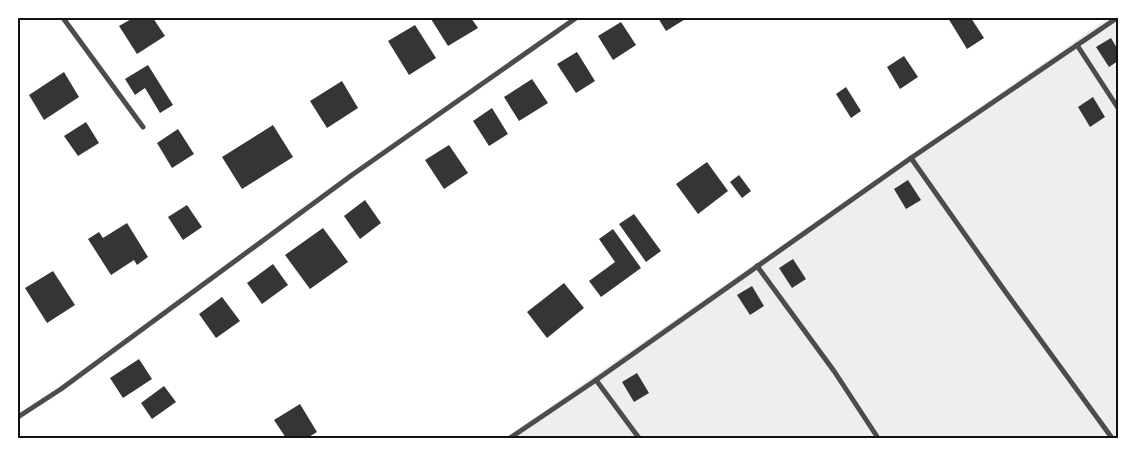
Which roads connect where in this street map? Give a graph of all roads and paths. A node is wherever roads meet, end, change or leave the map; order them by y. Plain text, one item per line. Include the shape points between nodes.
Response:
1 (63, 18) edge
2 (576, 18) edge
3 (1117, 18) edge
4 (1077, 45) junction
5 (1118, 108) edge
6 (143, 127) dead end
7 (911, 158) junction
8 (757, 266) junction
9 (596, 380) junction
10 (18, 417) edge
11 (510, 438) edge
12 (639, 438) edge
13 (878, 438) edge
14 (1112, 438) edge

1 - 6 street
2 - 10 street via 352,175 61,389
3 - 4 street
4 - 5 street
4 - 7 street
7 - 8 street
7 - 14 street
8 - 9 street
8 - 13 street via 834,371
9 - 11 street
9 - 12 street

